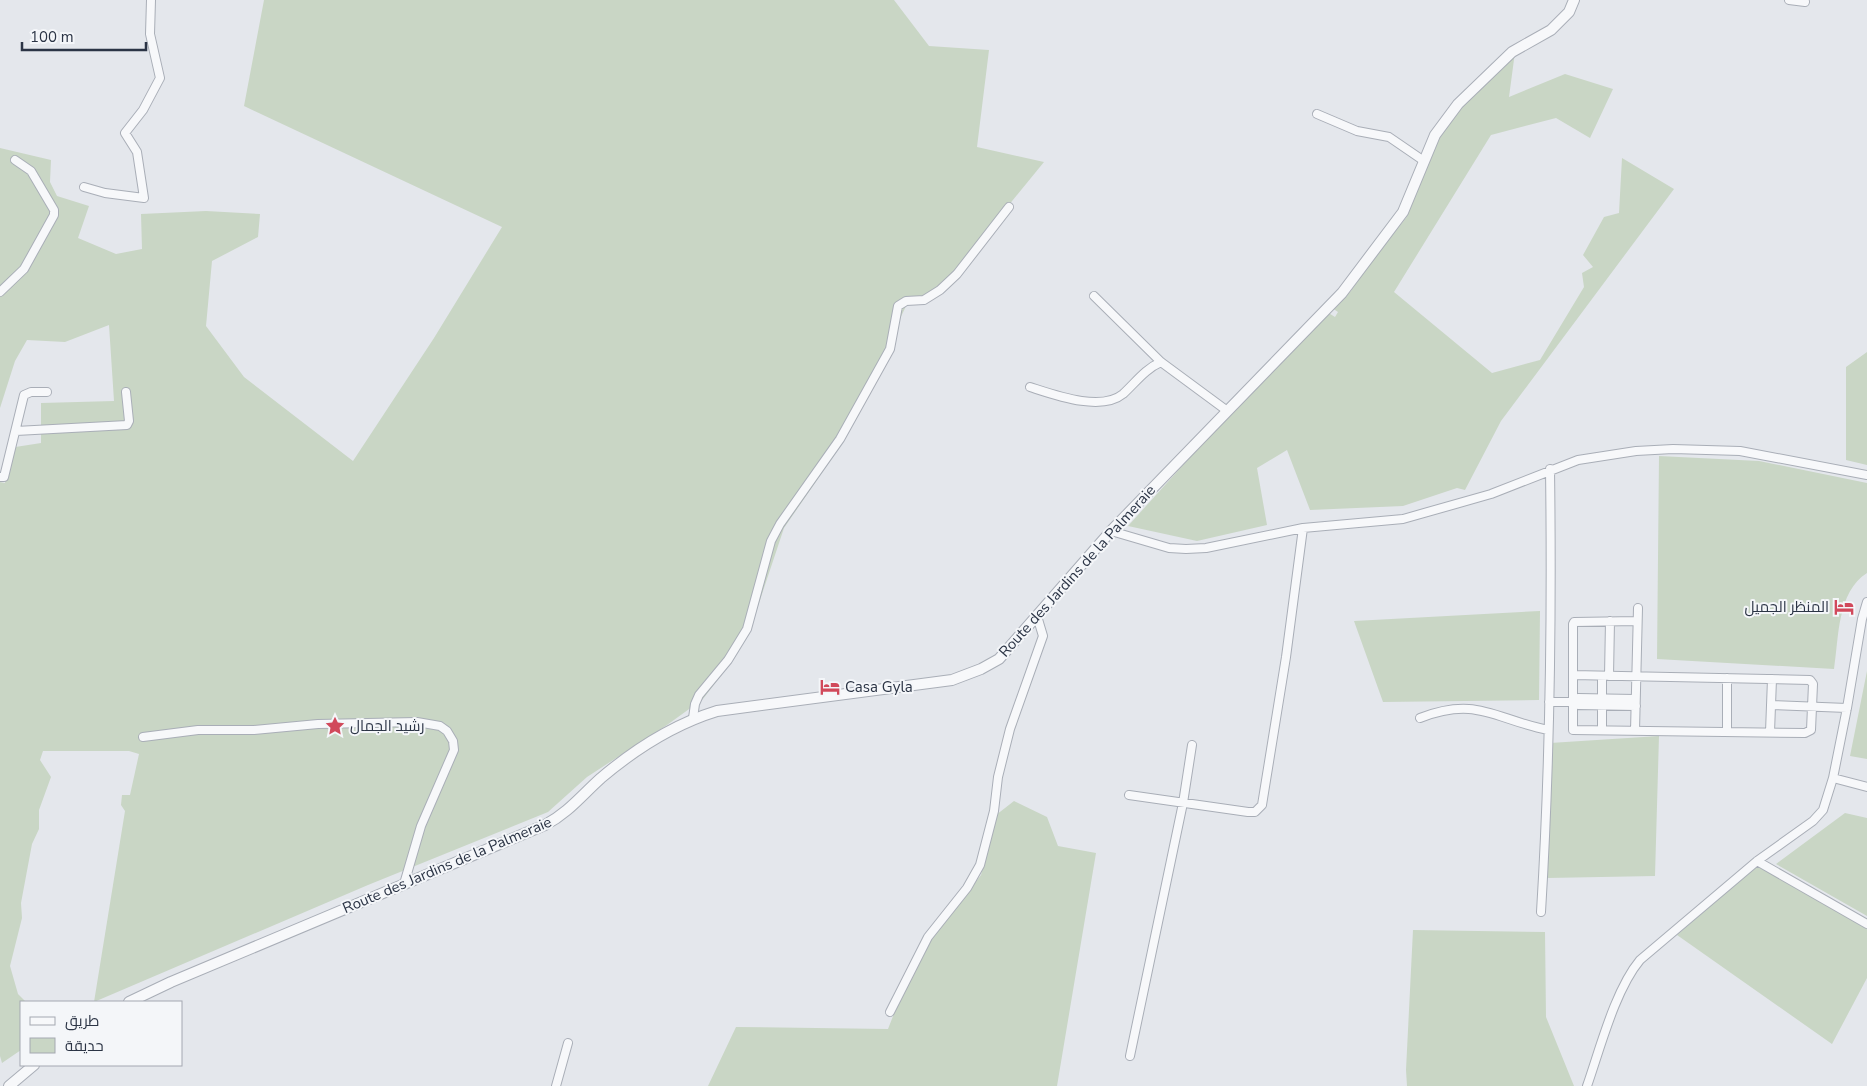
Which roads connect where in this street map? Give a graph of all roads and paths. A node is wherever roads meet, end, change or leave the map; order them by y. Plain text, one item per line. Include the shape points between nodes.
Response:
1 (151, 0) edge
2 (1574, 0) edge
3 (1789, 0) edge
4 (1805, 2) dead end
5 (1317, 114) dead end
6 (15, 160) dead end
7 (1424, 161) junction
8 (84, 187) dead end
9 (1009, 207) dead end
10 (0, 292) edge
11 (1094, 296) dead end
12 (1161, 362) junction
13 (1030, 387) dead end
14 (47, 392) dead end
15 (126, 392) dead end
16 (1226, 410) junction
17 (16, 431) junction
18 (1550, 470) junction
19 (1867, 475) edge
20 (0, 477) edge
21 (1303, 528) junction
22 (1111, 530) junction
23 (1867, 602) edge
24 (1638, 608) dead end
25 (1037, 616) junction
26 (1610, 621) junction
27 (1637, 621) junction
28 (1572, 675) junction
29 (1605, 676) junction
30 (1636, 676) junction
31 (1727, 678) junction
32 (1772, 679) junction
33 (1548, 702) junction
34 (1572, 702) junction
35 (1602, 702) junction
36 (1635, 703) junction
37 (1771, 705) junction
38 (1813, 706) junction
39 (1847, 708) junction
40 (693, 718) junction
41 (1420, 718) dead end
42 (1548, 730) junction
43 (1602, 730) junction
44 (1635, 731) junction
45 (1727, 731) junction
46 (1770, 732) junction
47 (143, 737) dead end
48 (1192, 745) dead end
49 (1833, 778) junction
50 (1867, 787) edge
51 (1129, 795) dead end
52 (1183, 803) junction
53 (1757, 861) junction
54 (404, 884) junction
55 (1541, 912) dead end
56 (1867, 924) edge
57 (131, 1001) edge
58 (890, 1012) dead end
59 (568, 1042) dead end
60 (1130, 1056) dead end
61 (33, 1066) edge
62 (9, 1086) edge
63 (556, 1086) edge
64 (1587, 1086) edge

1 - 8 street via 150,34 160,78 144,110 125,133 137,152 144,198
2 - 7 street, Route des Jardins de la Palmeraie via 1569,12 1551,30 1512,52 1465,97 1442,124
3 - 4 street
5 - 7 street via 1357,131 1389,137
6 - 10 street via 35,176 54,215 24,269
7 - 16 street, Route des Jardins de la Palmeraie via 1403,212 1342,293
9 - 40 street via 957,274 940,290 924,300 906,301 898,306 890,349 840,439 780,524 771,541 747,629 728,660 699,695 694,704
11 - 12 street
12 - 13 street via 1150,367 1112,401 1061,396
12 - 16 street
14 - 17 street via 24,395
15 - 17 street via 127,425
16 - 22 street, Route des Jardins de la Palmeraie
17 - 20 street via 4,477
18 - 19 street via 1597,456 1673,449 1740,451
18 - 21 street via 1491,494 1423,515
18 - 33 street
21 - 22 street via 1206,548 1186,549 1169,548
21 - 52 street via 1262,805 1254,812 1248,812
22 - 25 street, Route des Jardins de la Palmeraie
23 - 39 street
24 - 27 street
25 - 40 street, Route des Jardins de la Palmeraie via 999,659 952,680 717,711
25 - 58 street via 1043,636 1010,729 980,865 967,888 928,937
26 - 27 street
26 - 28 street via 1574,622
26 - 29 street
27 - 30 street
28 - 29 street
28 - 34 street
29 - 30 street
29 - 35 street
30 - 31 street
30 - 36 street
31 - 32 street
31 - 45 street
32 - 37 street
32 - 38 street via 1810,680 1813,684
33 - 34 street
33 - 42 street
34 - 35 street via 1578,706
34 - 43 street via 1573,730
35 - 36 street
35 - 43 street
36 - 44 street
37 - 38 street
37 - 46 street
38 - 39 street
38 - 46 street via 1809,732
39 - 49 street
40 - 54 street, Route des Jardins de la Palmeraie via 611,769 558,818
41 - 42 street via 1442,710 1478,709
42 - 55 street
43 - 44 street
44 - 45 street
45 - 46 street
47 - 54 street via 198,730 254,730 318,724 417,722 440,726 453,741 454,750 421,826
48 - 52 street
49 - 50 street
49 - 53 street via 1819,815
51 - 52 street
52 - 60 street
53 - 56 street
53 - 64 street via 1634,968 1609,1022
54 - 57 street, Route des Jardins de la Palmeraie
59 - 63 street
61 - 62 street

